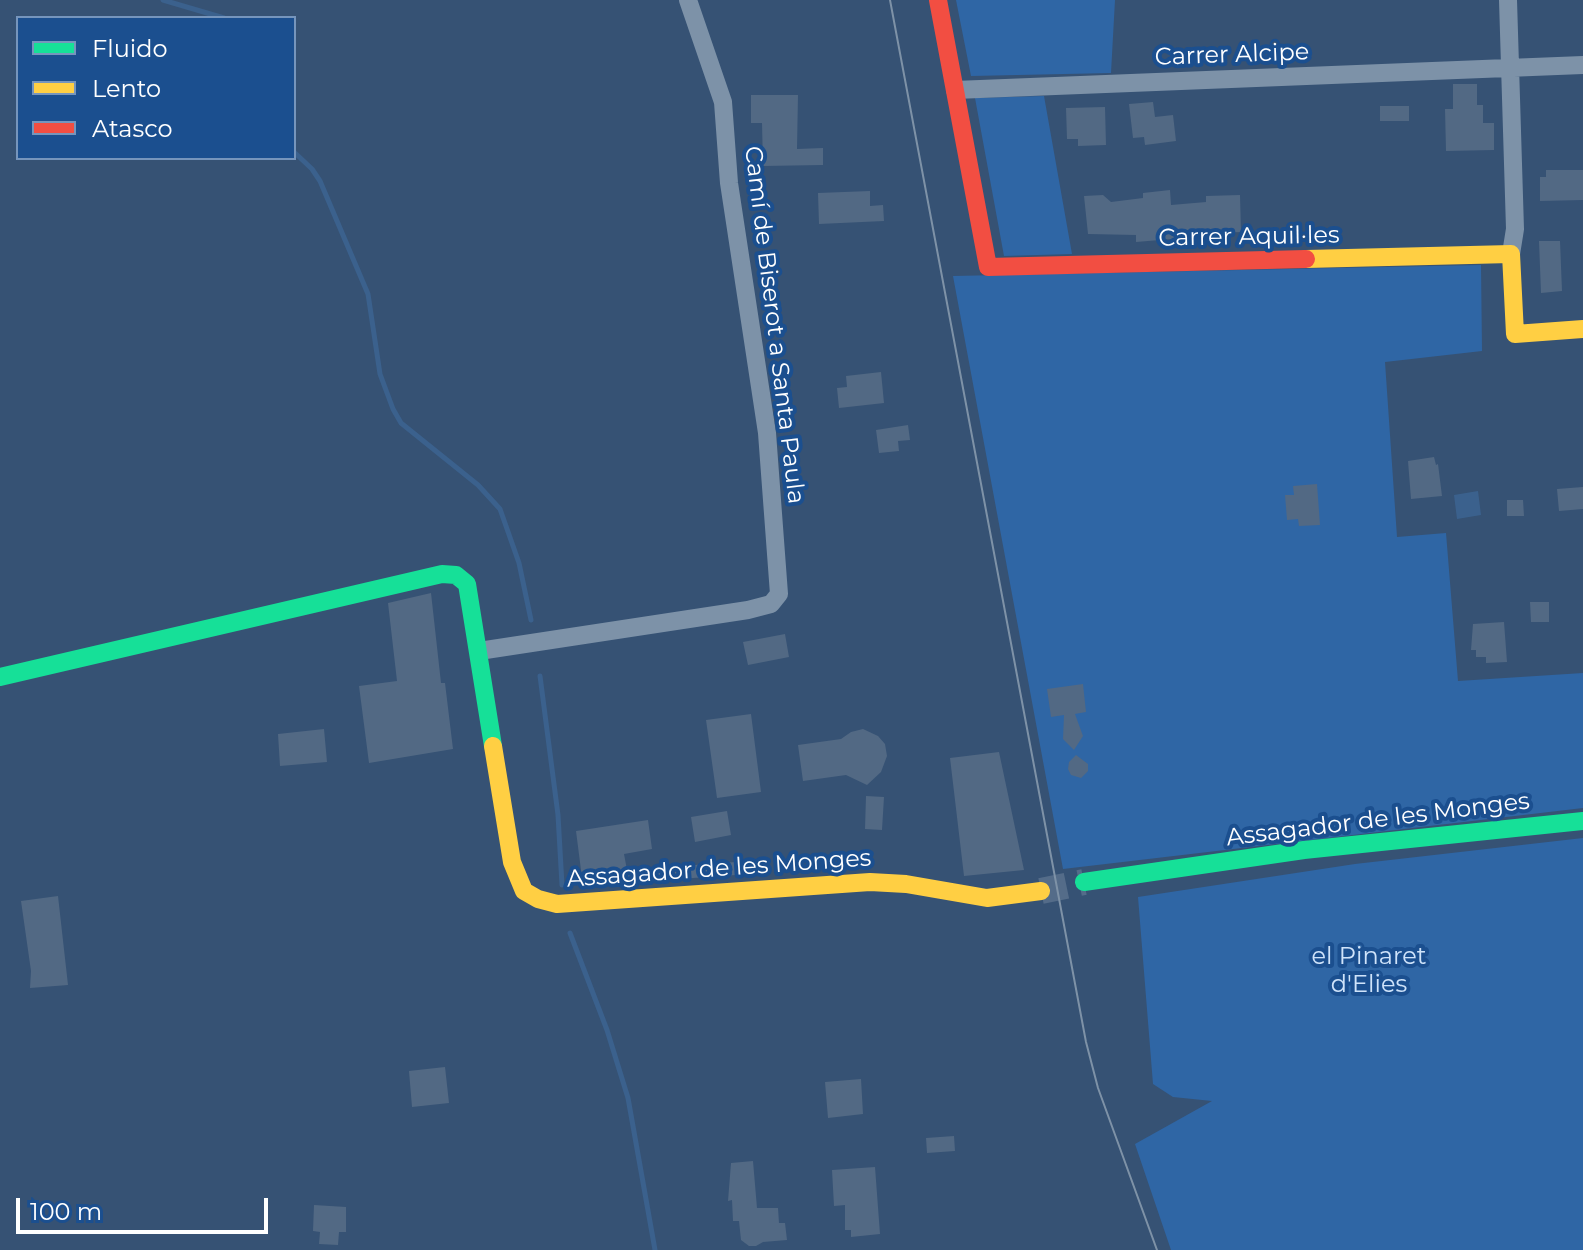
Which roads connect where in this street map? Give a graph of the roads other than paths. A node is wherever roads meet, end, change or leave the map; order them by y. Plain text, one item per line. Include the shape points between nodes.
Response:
1 (688, 0) edge
2 (938, 0) edge
3 (1508, 0) edge
4 (1583, 65) edge
5 (1511, 67) junction
6 (955, 90) junction
7 (1511, 254) junction
8 (1583, 329) edge
9 (479, 651) junction
10 (0, 677) edge
11 (1583, 821) edge
12 (1084, 882) tunnel mouth
13 (1041, 891) tunnel mouth

1 - 9 street, Camí de Biserot a Santa Paula via 723,102 729,183 767,433 779,594 771,604 748,610
2 - 6 street
3 - 5 street
4 - 5 street, Carrer Alcipe
5 - 6 street, Carrer Alcipe
5 - 7 street
6 - 7 street, Carrer Aquil·les via 988,267
7 - 8 street via 1515,334
9 - 10 street, Assagador de les Monges via 467,584 456,575 442,574
9 - 13 street, Assagador de les Monges via 512,862 524,891 538,899 557,904 870,882 987,898
11 - 12 street, Assagador de les Monges via 1304,850

